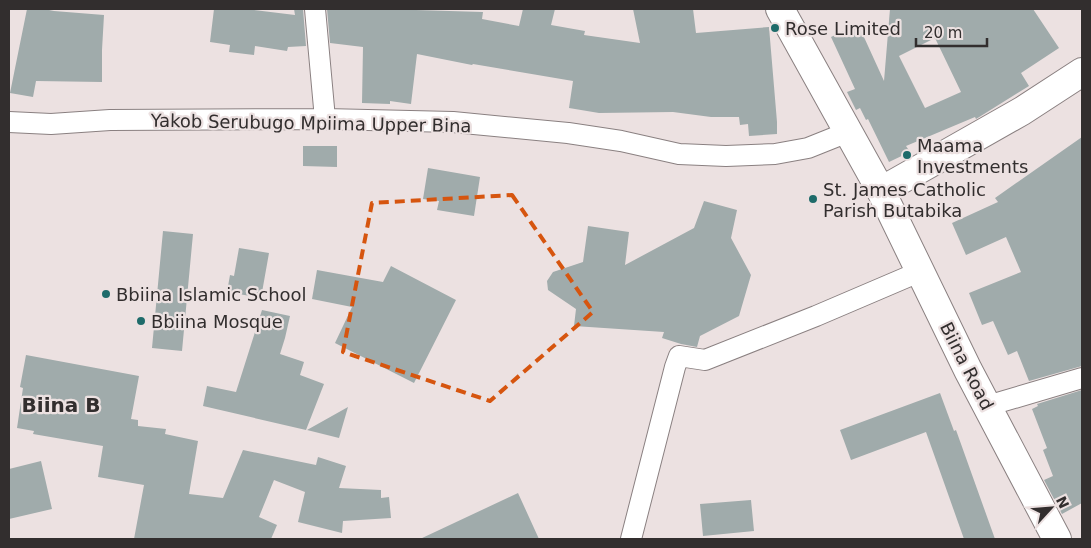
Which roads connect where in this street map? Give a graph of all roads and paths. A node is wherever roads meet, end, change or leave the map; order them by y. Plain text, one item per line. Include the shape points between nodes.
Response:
1 (315, 9) edge
2 (780, 9) edge
3 (1082, 72) edge
4 (325, 119) junction
5 (9, 122) edge
6 (848, 132) junction
7 (881, 191) junction
8 (919, 272) junction
9 (1082, 378) edge
10 (987, 406) junction
11 (631, 539) edge
12 (1057, 539) edge

1 - 4 street
2 - 6 main road, Biina Road
3 - 7 main road via 1022,111
4 - 5 street, Yakob Serubugo Mpiima Upper Bina
4 - 6 street, Yakob Serubugo Mpiima Upper Bina via 453,122 568,133 680,154 726,156 774,154 808,148
6 - 7 main road, Biina Road
7 - 8 main road, Biina Road
8 - 10 main road, Biina Road
8 - 11 street via 705,360 679,356
9 - 10 street
10 - 12 main road, Biina Road

